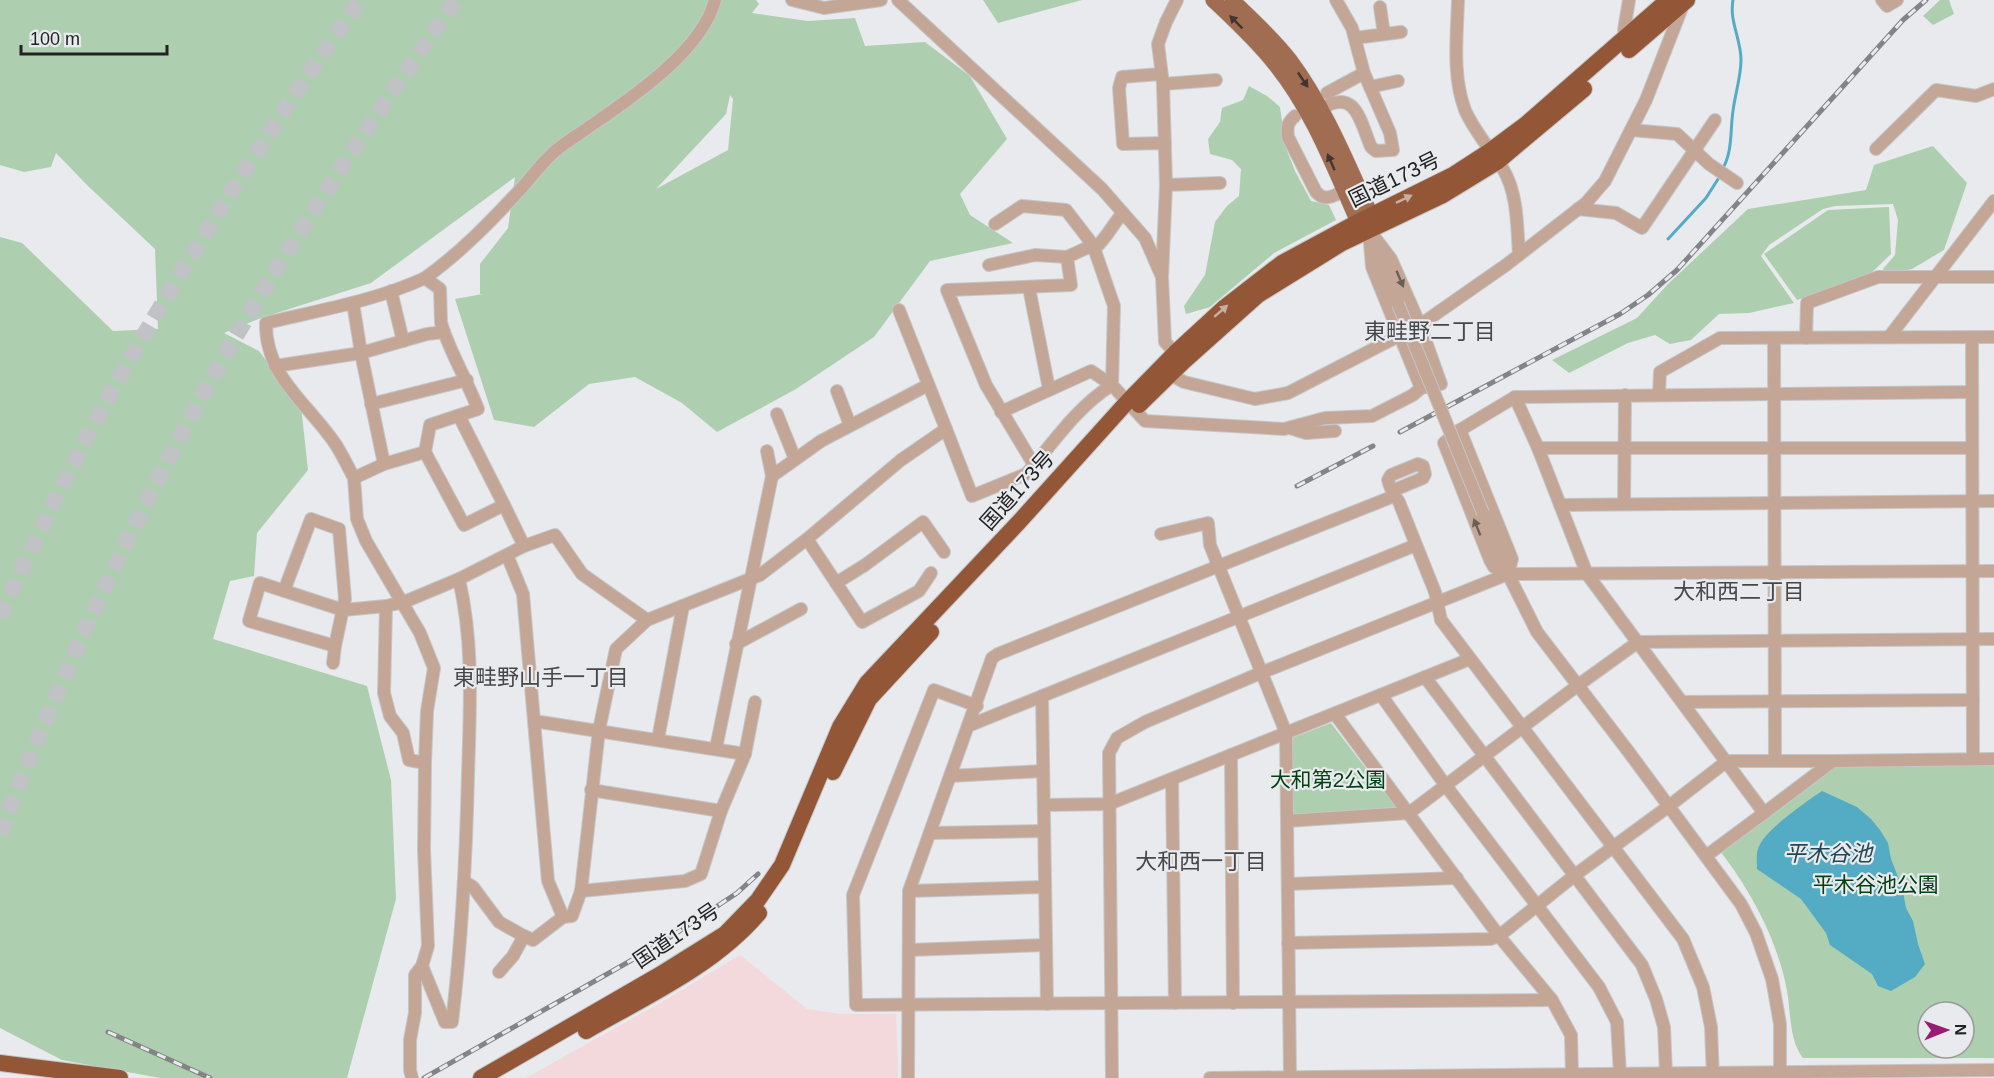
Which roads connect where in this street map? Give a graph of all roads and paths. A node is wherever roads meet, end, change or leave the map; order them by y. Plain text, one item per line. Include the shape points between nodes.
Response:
1 (715, 0) edge
2 (792, 0) edge
3 (880, 0) edge
4 (898, 0) edge
5 (1178, 0) edge
6 (1213, 0) edge
7 (1232, 0) edge
8 (1336, 0) edge
9 (1458, 0) edge
10 (1629, 0) edge
11 (1882, 0) edge
12 (1897, 0) edge
13 (1680, 1) edge
14 (1380, 7) dead end
15 (1401, 32) dead end
16 (1384, 34) junction
17 (1355, 38) junction
18 (1262, 40) junction
19 (1630, 42) junction
20 (1364, 73) junction
21 (1162, 79) junction
22 (1216, 80) dead end
23 (1398, 81) dead end
24 (1370, 87) junction
25 (1994, 89) edge
26 (1327, 93) dead end
27 (1321, 110) junction
28 (1295, 116) dead end
29 (1715, 120) dead end
30 (1631, 130) junction
31 (1165, 142) junction
32 (1876, 149) dead end
33 (1694, 151) junction
34 (1494, 157) junction
35 (1220, 183) dead end
36 (1737, 183) dead end
37 (1166, 185) junction
38 (1344, 191) junction
39 (1994, 201) edge
40 (1578, 209) junction
41 (1123, 213) junction
42 (1989, 214) edge
43 (1366, 222) junction
44 (995, 224) dead end
45 (1094, 247) junction
46 (1519, 255) junction
47 (1068, 258) junction
48 (989, 265) dead end
49 (1162, 277) junction
50 (1994, 277) edge
51 (425, 278) junction
52 (1935, 278) junction
53 (1029, 288) junction
54 (391, 291) junction
55 (353, 303) junction
56 (898, 310) dead end
57 (1420, 325) junction
58 (444, 332) junction
59 (1399, 334) junction
60 (1889, 337) junction
61 (1972, 337) junction
62 (1994, 337) edge
63 (1774, 338) junction
64 (1806, 338) junction
65 (403, 341) junction
66 (361, 352) junction
67 (1179, 357) junction
68 (275, 366) junction
69 (1171, 375) junction
70 (467, 380) junction
71 (928, 385) junction
72 (1112, 385) junction
73 (1421, 388) junction
74 (1049, 389) junction
75 (837, 391) dead end
76 (1972, 392) junction
77 (1774, 394) junction
78 (1625, 395) junction
79 (1659, 395) junction
80 (1515, 397) junction
81 (371, 404) junction
82 (1131, 405) junction
83 (1001, 411) junction
84 (777, 414) dead end
85 (459, 416) junction
86 (850, 425) junction
87 (1289, 428) junction
88 (946, 429) junction
89 (1335, 430) dead end
90 (1460, 430) junction
91 (1538, 448) junction
92 (1624, 448) junction
93 (1774, 448) junction
94 (1972, 448) junction
95 (767, 451) dead end
96 (424, 452) junction
97 (795, 459) junction
98 (384, 464) junction
99 (1034, 465) junction
100 (772, 476) junction
101 (354, 478) junction
102 (1393, 493) junction
103 (1994, 501) edge
104 (1972, 502) junction
105 (1775, 503) junction
106 (1624, 504) junction
107 (504, 505) junction
108 (1560, 505) junction
109 (1161, 534) dead end
110 (807, 539) junction
111 (1416, 544) junction
112 (524, 546) junction
113 (944, 552) dead end
114 (507, 555) junction
115 (1219, 565) junction
116 (1972, 571) junction
117 (1994, 571) edge
118 (931, 573) dead end
119 (1775, 573) junction
120 (1508, 574) junction
121 (1587, 574) junction
122 (459, 579) junction
123 (749, 579) junction
124 (836, 583) junction
125 (284, 591) junction
126 (404, 602) junction
127 (1437, 603) junction
128 (386, 606) junction
129 (683, 606) junction
130 (801, 609) dead end
131 (343, 610) junction
132 (1240, 615) junction
133 (647, 620) junction
134 (1973, 639) junction
135 (1994, 639) edge
136 (1775, 641) junction
137 (1638, 642) junction
138 (736, 644) junction
139 (335, 646) junction
140 (1470, 659) junction
141 (333, 663) dead end
142 (1263, 672) junction
143 (1425, 677) junction
144 (1578, 686) junction
145 (1381, 695) junction
146 (1042, 696) junction
147 (1973, 700) junction
148 (1775, 701) junction
149 (755, 702) dead end
150 (1683, 702) junction
151 (976, 706) junction
152 (1335, 714) junction
153 (534, 721) junction
154 (968, 726) junction
155 (1524, 727) junction
156 (598, 730) junction
157 (1286, 733) junction
158 (658, 739) junction
159 (716, 748) junction
160 (745, 754) junction
161 (1231, 755) junction
162 (1485, 756) junction
163 (1973, 759) junction
164 (1994, 759) edge
165 (1727, 761) junction
166 (1775, 761) junction
167 (1833, 761) junction
168 (425, 763) junction
169 (1043, 771) junction
170 (950, 776) junction
171 (1172, 779) junction
172 (1446, 786) junction
173 (591, 790) junction
174 (1109, 804) junction
175 (1044, 806) junction
176 (1669, 806) junction
177 (722, 811) junction
178 (1408, 813) junction
179 (1764, 813) junction
180 (1287, 821) junction
181 (1044, 831) junction
182 (930, 833) junction
183 (1614, 847) junction
184 (1706, 856) junction
185 (1575, 875) junction
186 (1457, 878) junction
187 (465, 882) junction
188 (1288, 884) junction
189 (1045, 887) junction
190 (581, 891) junction
191 (909, 891) junction
192 (1538, 905) junction
193 (563, 917) junction
194 (524, 936) junction
195 (1499, 936) junction
196 (1288, 944) junction
197 (1046, 945) junction
198 (909, 950) junction
199 (422, 966) junction
200 (499, 972) dead end
201 (1552, 1000) junction
202 (1289, 1002) junction
203 (1175, 1003) junction
204 (1233, 1003) junction
205 (1047, 1004) junction
206 (1112, 1004) junction
207 (907, 1005) junction
208 (0, 1063) edge
209 (1994, 1070) edge
210 (0, 1074) edge
211 (1666, 1074) junction
212 (1962, 1074) edge
213 (1572, 1075) junction
214 (1620, 1075) junction
215 (1780, 1075) edge
216 (1850, 1075) edge
217 (1594, 1076) edge
218 (1713, 1076) edge
219 (1473, 1077) edge
220 (30, 1078) edge
221 (120, 1078) edge
222 (412, 1078) edge
223 (481, 1078) edge
224 (501, 1078) edge
225 (908, 1078) edge
226 (1112, 1078) edge
227 (1210, 1078) edge
228 (1290, 1078) edge

1 - 51 street via 704,28 692,43 607,115 553,153 489,224
2 - 3 street via 824,8
4 - 41 street
5 - 21 street via 1158,44
18 -> 6 main road
7 - 18 main road
8 - 17 street
9 - 34 street via 1456,67 1462,95 1466,111
10 - 19 street via 1624,30
11 - 12 street via 1887,6
13 - 19 highway, 国道173号
13 - 30 street via 1646,100
14 - 16 street
15 - 16 street
16 - 17 street
17 - 20 street
18 -> 27 main road via 1289,59
38 -> 18 main road via 1299,99
19 - 34 highway, 国道173号
20 - 24 street
20 - 26 street
21 - 22 street
21 - 31 street
21 - 31 street via 1122,77 1119,88 1123,144
23 - 24 street
24 - 27 street via 1390,133 1393,150 1376,151 1371,147 1356,110 1349,104 1333,102
25 - 32 street via 1976,96 1936,90
27 - 43 main road via 1340,146
28 - 38 street via 1289,122 1288,137 1316,192 1330,198
29 - 33 street
30 - 33 street via 1677,135
30 - 40 street via 1605,182
31 - 37 street
33 - 36 street
33 - 40 street via 1642,228 1616,213
34 - 43 highway, 国道173号 via 1443,195
34 - 46 street via 1514,197
35 - 37 street
37 - 49 street
38 - 43 main road
39 - 42 street
40 - 46 street
41 - 45 street via 1108,237
41 - 49 street via 1145,238
42 - 52 street
43 -> 57 street via 1391,259
43 - 59 street via 1372,267
43 - 67 highway, 国道173号 via 1342,243 1258,295
43 - 120 street, bridge
44 - 45 street via 1022,206 1066,210
45 - 47 street
45 - 72 street via 1114,306
46 - 57 street
47 - 48 street via 1035,255
47 - 53 street via 1071,285
49 - 67 street via 1165,342
50 - 52 street
51 - 54 street
51 - 58 street via 440,289
52 - 60 street
52 - 64 street via 1878,277 1807,303
53 - 74 street
53 - 83 street via 948,290 986,385
54 - 55 street
54 - 65 street
55 - 66 street
55 - 68 street via 266,323 266,340
56 - 71 street
57 - 59 street
57 - 73 street via 1441,384
58 - 65 street
58 - 70 street
59 - 69 street via 1288,393 1255,399 1184,382
59 - 73 street
60 - 61 street
60 - 64 street
61 - 62 street
61 - 76 street
63 - 64 street
63 - 77 street
63 - 79 street via 1720,338 1660,372
65 - 66 street
66 - 68 street
66 - 81 street
67 - 69 highway, 国道173号
67 - 82 highway, 国道173号
68 - 101 street via 336,445
69 - 82 highway, 国道173号
70 - 81 street
70 - 85 street via 478,410
71 - 86 street
71 - 88 street
72 - 74 street via 1091,371
72 - 82 street
72 - 99 street via 1098,394
73 - 87 street via 1372,416 1325,418
74 - 83 street
75 - 86 street
76 - 77 street
76 - 94 street
77 - 79 street
77 - 93 street
78 - 79 street
78 - 80 street
78 - 92 street
80 - 90 street
80 - 91 street
81 - 98 street
82 - 87 street via 1145,421
82 - 223 highway, 国道173号 via 867,683 840,727 782,865 758,900 725,934
82 - 224 highway, 国道173号 via 1015,542 869,699 840,755 796,859 778,891 742,933 672,981
83 - 99 street
84 - 97 street
85 - 96 street via 430,425
85 - 107 street
86 - 97 street
87 - 89 street via 1306,433
88 - 99 street via 972,496 1026,474
88 - 110 street via 901,460
90 - 120 street via 1512,559
120 -> 90 street via 1494,567 1490,560 1444,446
91 - 92 street
91 - 108 street
92 - 93 street
92 - 106 street
93 - 94 street
93 - 105 street
94 - 104 street
95 - 100 street
96 - 98 street
96 - 107 street via 464,525
97 - 100 street
98 - 101 street
100 - 123 street
101 - 126 street via 357,519 366,541
102 - 102 street via 1422,478 1424,466 1418,464 1391,475 1388,480
102 - 111 street
102 - 115 street
103 - 104 street
104 - 105 street
104 - 116 street
105 - 106 street
105 - 119 street
106 - 108 street
107 - 112 street
108 - 121 street
109 - 115 street via 1208,523 1210,545
110 - 123 street
110 - 124 street
111 - 127 street
111 - 132 street
112 - 114 street
112 - 133 street via 555,535 582,574
113 - 124 street via 923,522
114 - 122 street
114 - 153 street via 523,594
115 - 132 street
115 - 151 street via 998,654 992,658
116 - 117 street
116 - 119 street
116 - 134 street
118 - 124 street via 919,591 862,622
119 - 121 street
119 - 136 street
120 - 121 street
120 - 127 street
120 - 144 street via 1537,632
121 - 137 street
122 - 126 street
122 - 187 street via 470,648
123 - 129 street
123 - 138 street
125 - 131 street
125 - 131 street via 311,519 339,529
125 - 139 street via 260,583 249,621
126 - 128 street
126 - 168 street via 434,668 426,711
127 - 140 street via 1442,620
127 - 142 street
128 - 131 street
128 - 168 street via 384,693 390,716 403,733 409,760
129 - 133 street
129 - 158 street
130 - 138 street
131 - 139 street
132 - 142 street
132 - 146 street
133 - 156 street via 616,649
134 - 135 street
134 - 136 street
134 - 147 street
136 - 137 street
136 - 148 street
137 - 144 street
137 - 150 street
138 - 159 street
139 - 141 street
140 - 143 street
140 - 155 street
142 - 157 street
142 - 174 street via 1145,722 1117,738 1108,753
143 - 145 street
143 - 162 street
144 - 155 street
144 - 176 street
145 - 152 street
145 - 172 street
146 - 154 street
146 - 169 street
147 - 148 street
147 - 163 street
148 - 150 street
148 - 166 street
149 - 160 street
150 - 165 street
151 - 154 street
151 - 207 street via 934,690 853,895 856,1005
152 - 157 street
152 - 178 street
153 - 156 street
153 - 193 street via 548,880
154 - 170 street
155 - 162 street
155 - 183 street
156 - 158 street
156 - 173 street
157 - 161 street
157 - 180 street
158 - 159 street
159 - 160 street
160 - 177 street
161 - 171 street
161 - 204 street
162 - 172 street
162 - 185 street
163 - 164 street
163 - 167 street
165 - 166 street
165 - 176 street
165 - 179 street
166 - 167 street
167 - 179 street
168 - 199 street via 428,946
169 - 170 street
169 - 175 street
170 - 182 street
171 - 174 street
171 - 203 street
172 - 178 street
172 - 192 street
173 - 177 street
173 - 190 street
174 - 175 street
174 - 206 street
175 - 181 street
176 - 183 street
176 - 184 street
177 - 190 street via 701,874 685,881
178 - 180 street
178 - 186 street
179 - 184 street
180 - 188 street
181 - 182 street
181 - 189 street
182 - 191 street
183 - 185 street
183 - 218 street via 1683,939 1703,987 1711,1027
184 - 215 street via 1741,904 1767,964 1780,1024
185 - 192 street
185 - 211 street via 1641,965 1664,1027
186 - 188 street
186 - 195 street
187 - 194 street via 499,922
187 - 199 street via 452,1022 445,1022
188 - 196 street
189 - 191 street
189 - 197 street
190 - 193 street via 572,916
191 - 198 street
192 - 195 street
192 - 214 street via 1599,987 1617,1022
193 - 194 street via 532,940
194 - 200 street
195 - 196 street
195 - 201 street
196 - 202 street
197 - 198 street
197 - 205 street
198 - 207 street
199 - 222 street via 415,975 410,1040
201 - 202 street
201 - 213 street via 1571,1035
202 - 204 street
202 - 228 street
203 - 204 street
203 - 206 street
205 - 206 street
205 - 207 street
206 - 226 street
207 - 225 street
208 - 221 highway
209 - 212 street
210 - 220 highway
211 - 214 street
211 - 218 street
212 - 216 street
213 - 217 street
213 - 219 street
214 - 217 street
215 - 216 street
215 - 218 street
219 - 228 street
227 - 228 street

